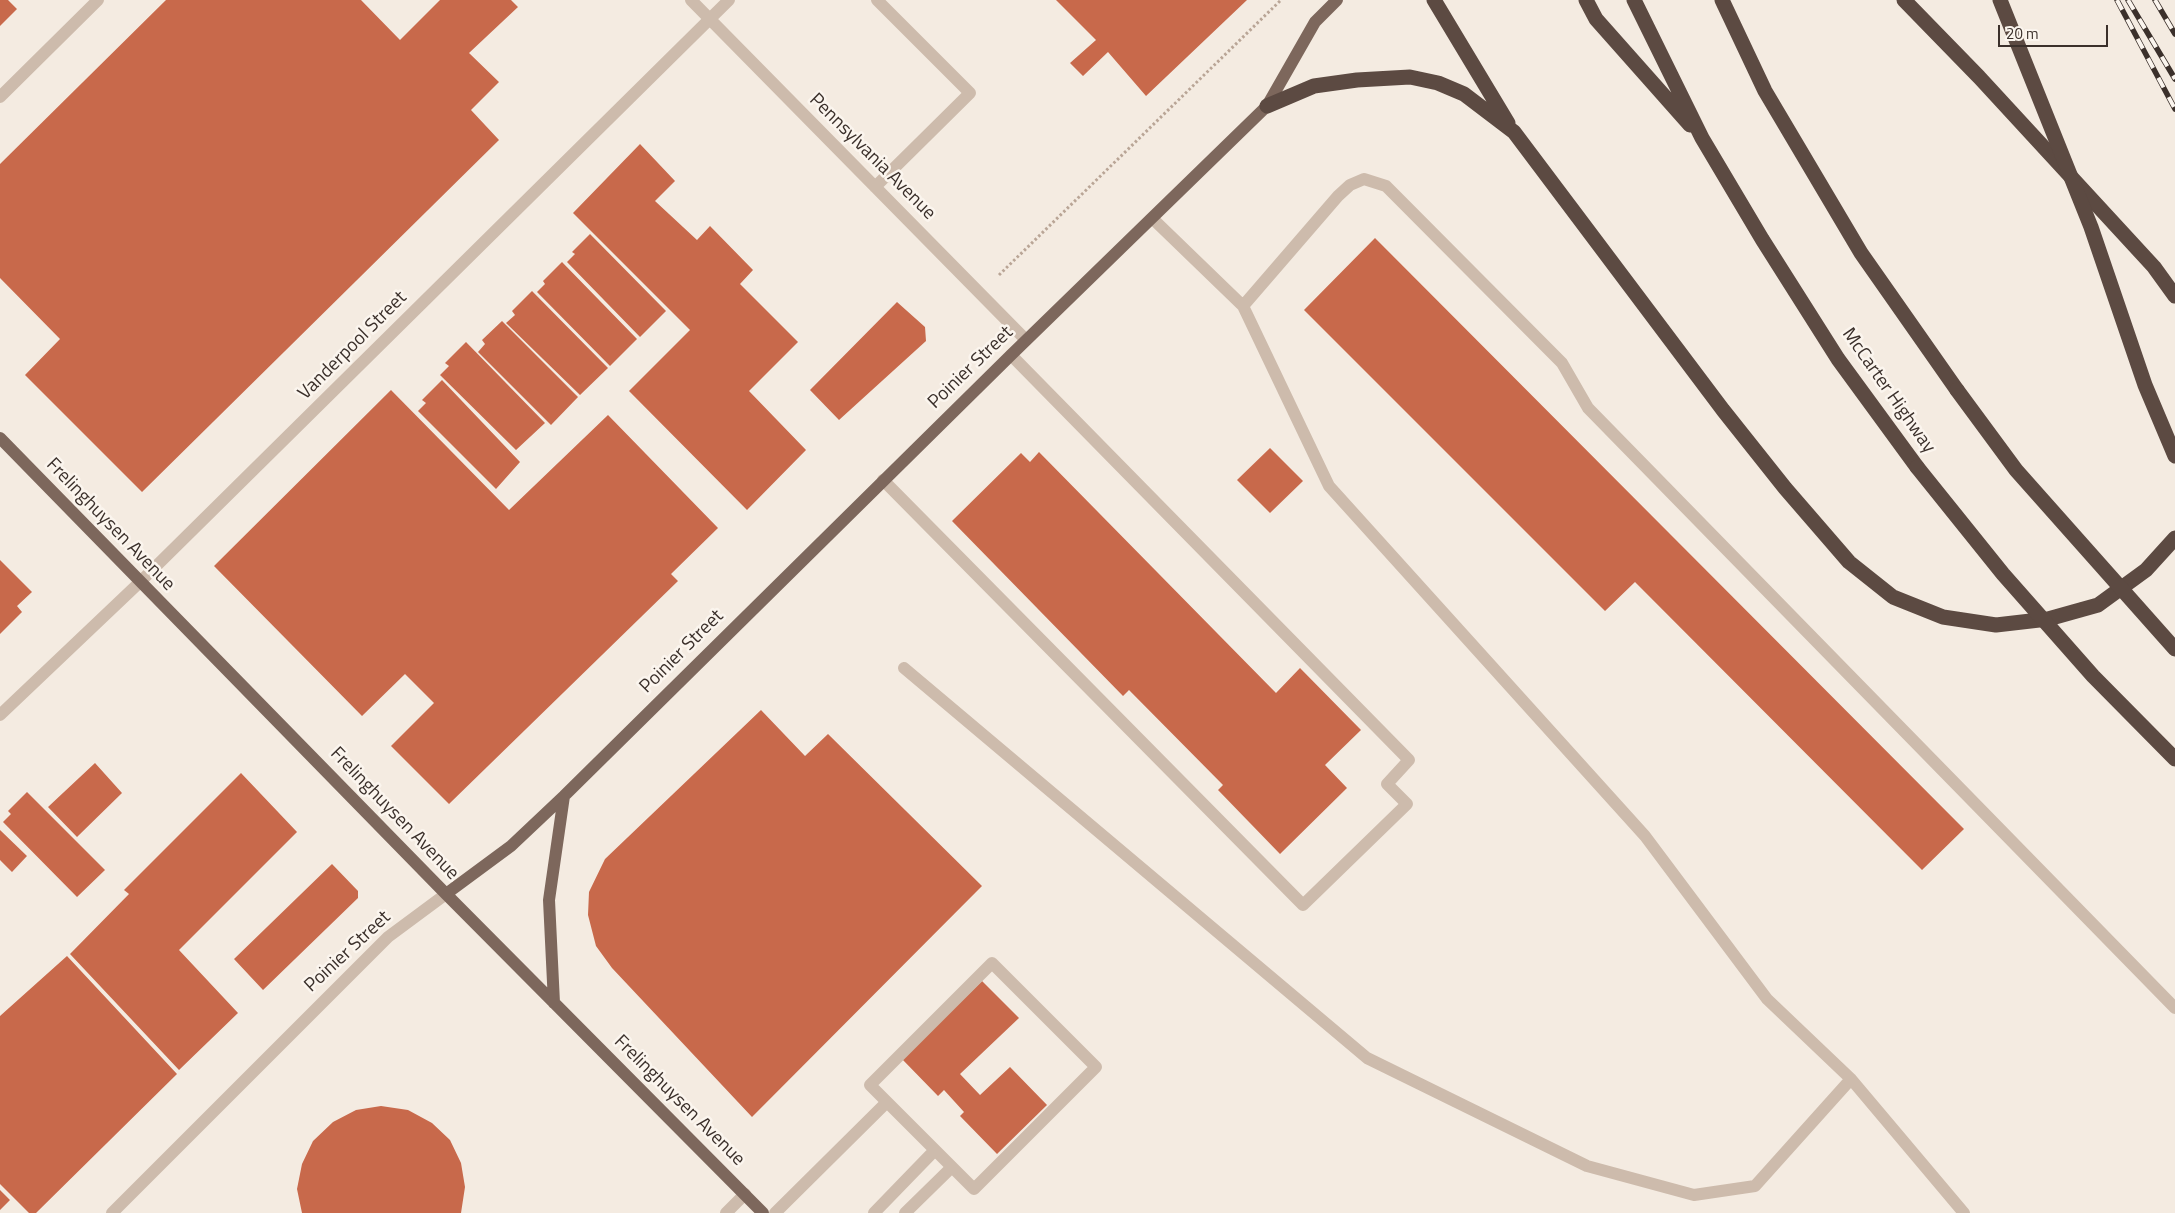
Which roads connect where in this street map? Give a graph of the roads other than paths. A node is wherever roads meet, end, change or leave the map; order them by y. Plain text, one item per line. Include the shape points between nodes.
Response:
1 (98, 0) edge
2 (691, 0) edge
3 (729, 0) edge
4 (877, 0) edge
5 (1337, 0) edge
6 (1434, 0) edge
7 (1586, 0) edge
8 (1634, 0) edge
9 (1722, 0) edge
10 (1904, 0) edge
11 (2000, 0) edge
12 (710, 20) junction
13 (0, 97) edge
14 (1267, 106) junction
15 (1514, 132) junction
16 (1702, 138) junction
17 (875, 187) junction
18 (1153, 218) junction
19 (2175, 296) edge
20 (1244, 306) junction
21 (1026, 340) junction
22 (1011, 355) junction
23 (0, 438) edge
24 (2175, 456) edge
25 (884, 480) junction
26 (2175, 538) edge
27 (140, 582) junction
28 (2175, 649) edge
29 (904, 668) dead end
30 (0, 715) edge
31 (2175, 759) edge
32 (564, 796) junction
33 (446, 894) junction
34 (554, 1003) junction
35 (2175, 1008) edge
36 (1851, 1079) junction
37 (887, 1102) junction
38 (935, 1150) junction
39 (952, 1167) junction
40 (745, 1194) junction
41 (112, 1213) edge
42 (726, 1213) edge
43 (763, 1213) edge
44 (775, 1213) edge
45 (874, 1213) edge
46 (905, 1213) edge
47 (1964, 1213) edge

1 - 13 street
2 - 12 street, Pennsylvania Avenue
3 - 12 street, Vanderpool Street
4 - 17 street via 970,93
5 - 14 main road, Poinier Street via 1315,22
6 - 15 highway
7 - 16 highway via 1596,19
8 - 16 highway, McCarter Highway
9 - 28 highway, bridge via 1765,91 1861,253 2016,470
10 - 19 highway via 2154,267
11 - 24 highway, bridge via 2091,227 2145,385
12 - 17 street, Pennsylvania Avenue
12 - 27 street, Vanderpool Street
14 - 15 highway via 1314,86 1410,77 1438,83 1464,94
14 - 18 main road, Poinier Street
15 - 26 highway via 1785,488 1849,562 1892,597 1943,617 1996,625 2048,619 2098,605 2146,570
16 - 31 highway, McCarter Highway, bridge via 1838,359 1917,467 2016,589 2093,676
17 - 21 street, Pennsylvania Avenue
18 - 20 street
18 - 21 main road, Poinier Street
20 - 35 street via 1350,185 1364,179 1386,186 1562,363 1588,408
20 - 36 street via 1329,486 1645,836 1767,999
21 - 22 main road, Poinier Street
22 - 25 main road, Poinier Street
22 - 25 street via 1409,760 1387,784 1407,804 1303,905
23 - 27 main road, Frelinghuysen Avenue
25 - 32 main road, Poinier Street
27 - 30 street, Vanderpool Street
27 - 33 main road, Frelinghuysen Avenue
29 - 36 street via 1367,1058 1587,1166 1694,1195 1755,1186
32 - 33 main road, Poinier Street via 512,846
32 - 34 main road via 549,900
33 - 34 main road, Frelinghuysen Avenue
33 - 41 street, Poinier Street via 388,937
34 - 40 main road, Frelinghuysen Avenue
36 - 47 street
37 - 38 street
37 - 39 street via 870,1085 992,963 1096,1067 974,1189
37 - 44 street
38 - 39 street
38 - 45 street
39 - 46 street
40 - 42 street
40 - 43 main road, Frelinghuysen Avenue

